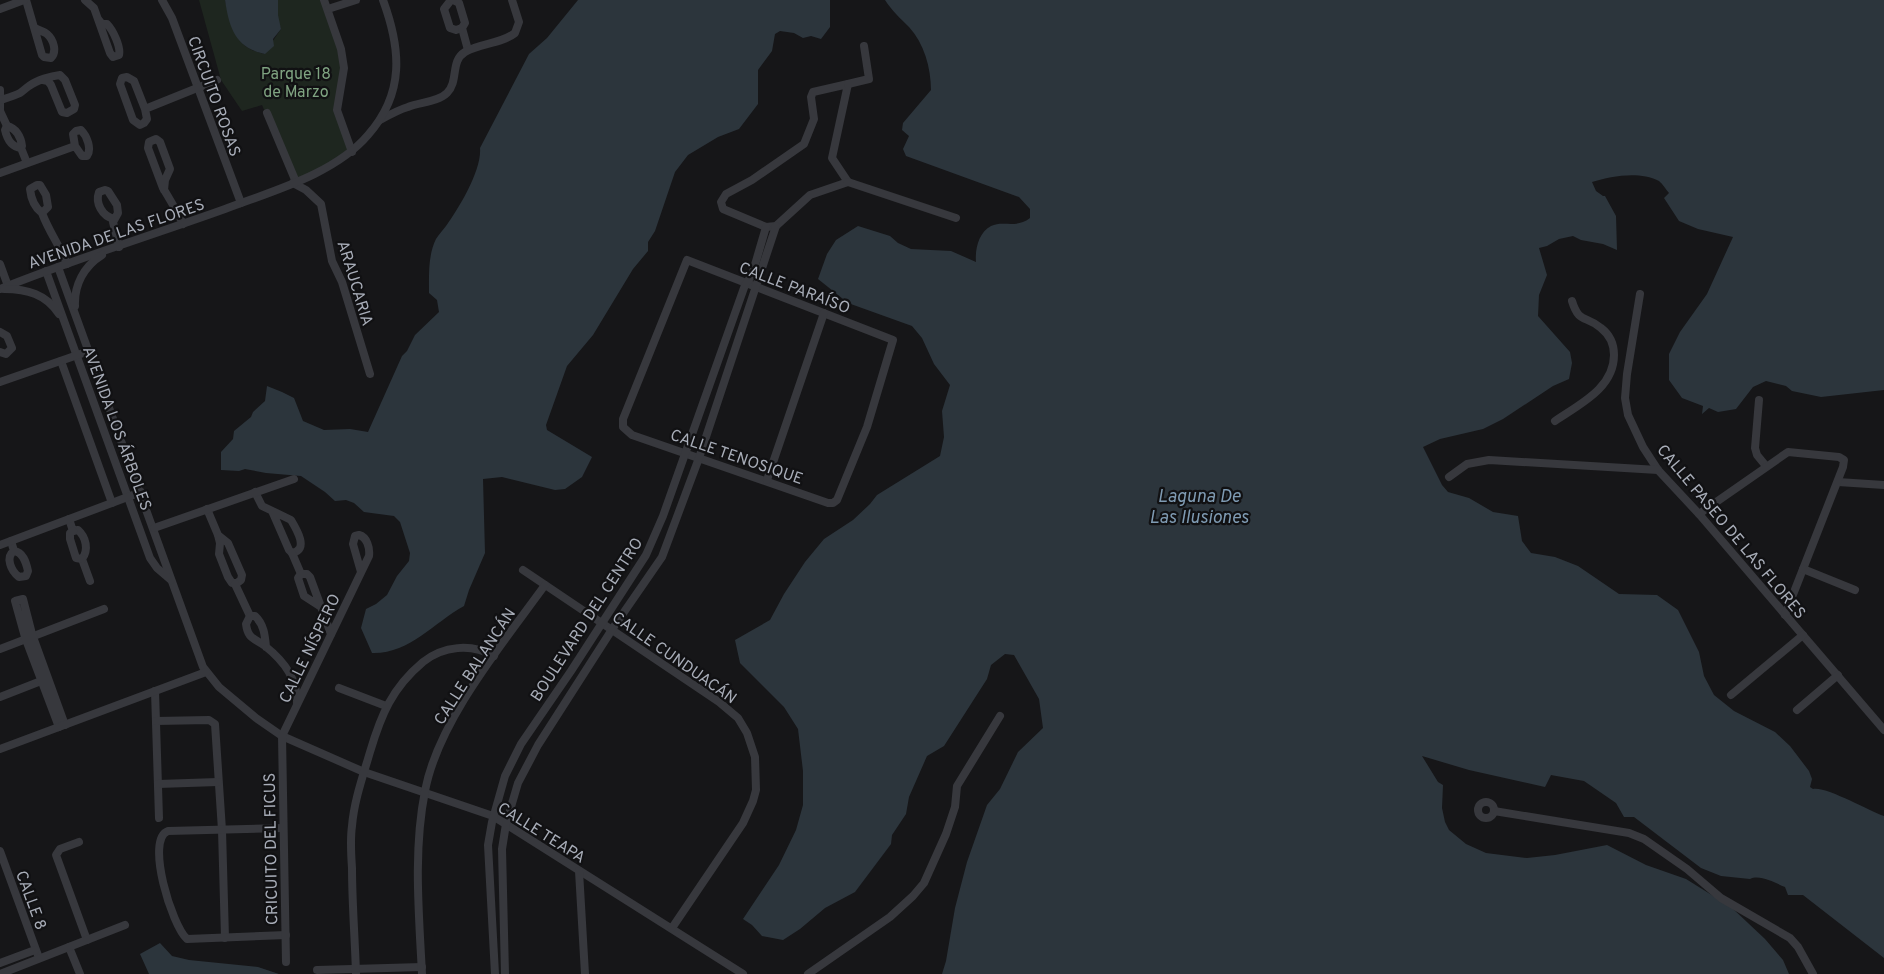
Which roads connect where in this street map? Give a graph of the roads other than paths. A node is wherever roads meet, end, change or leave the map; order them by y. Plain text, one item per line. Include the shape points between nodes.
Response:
1 (25, 0) edge
2 (86, 0) edge
3 (162, 0) edge
4 (324, 0) edge
5 (356, 0) edge
6 (383, 0) edge
7 (452, 0) edge
8 (512, 0) edge
9 (0, 9) edge
10 (328, 9) junction
11 (98, 19) junction
12 (35, 28) dead end
13 (462, 28) junction
14 (864, 46) dead end
15 (468, 50) junction
16 (43, 80) junction
17 (218, 80) dead end
18 (848, 84) junction
19 (198, 89) junction
20 (0, 90) edge
21 (1, 100) edge
22 (145, 109) junction
23 (0, 111) edge
24 (267, 113) dead end
25 (379, 121) junction
26 (7, 126) junction
27 (75, 146) dead end
28 (21, 148) junction
29 (352, 152) junction
30 (27, 163) junction
31 (0, 172) edge
32 (294, 182) junction
33 (848, 182) junction
34 (164, 190) junction
35 (241, 203) junction
36 (42, 213) dead end
37 (956, 218) dead end
38 (114, 219) dead end
39 (183, 224) junction
40 (776, 226) junction
41 (766, 227) junction
42 (118, 247) junction
43 (0, 264) edge
44 (68, 264) junction
45 (58, 267) junction
46 (46, 271) junction
47 (757, 271) junction
48 (746, 282) junction
49 (8, 286) junction
50 (756, 286) junction
51 (0, 289) edge
52 (1640, 294) dead end
53 (1572, 301) dead end
54 (824, 313) junction
55 (76, 316) junction
56 (0, 332) edge
57 (69, 333) junction
58 (89, 351) junction
59 (0, 352) edge
60 (77, 355) junction
61 (61, 360) junction
62 (1613, 366) junction
63 (1628, 368) junction
64 (370, 374) dead end
65 (0, 382) edge
66 (103, 388) junction
67 (91, 393) junction
68 (1759, 400) dead end
69 (1555, 421) dead end
70 (626, 431) joint
71 (685, 453) junction
72 (699, 458) junction
73 (1766, 466) junction
74 (1658, 470) junction
75 (1449, 478) dead end
76 (294, 480) dead end
77 (767, 480) junction
78 (1838, 482) junction
79 (1884, 485) edge
80 (141, 492) junction
81 (256, 492) junction
82 (128, 497) junction
83 (838, 497) joint
84 (112, 503) junction
85 (207, 509) junction
86 (272, 511) junction
87 (1699, 514) junction
88 (69, 519) junction
89 (154, 528) junction
90 (73, 531) junction
91 (218, 535) junction
92 (10, 541) junction
93 (0, 545) edge
94 (14, 551) dead end
95 (292, 553) junction
96 (82, 559) junction
97 (1804, 569) junction
98 (523, 570) dead end
99 (361, 572) dead end
100 (301, 574) junction
101 (90, 581) dead end
102 (235, 584) junction
103 (545, 585) junction
104 (175, 586) junction
105 (1855, 590) dead end
106 (321, 607) junction
107 (104, 609) dead end
108 (1785, 615) junction
109 (250, 616) junction
110 (602, 623) junction
111 (612, 628) junction
112 (331, 634) junction
113 (1803, 635) junction
114 (30, 638) junction
115 (266, 647) junction
116 (0, 649) edge
117 (494, 656) junction
118 (206, 672) junction
119 (1838, 675) junction
120 (42, 676) junction
121 (339, 688) dead end
122 (155, 691) junction
123 (1731, 696) dead end
124 (0, 697) edge
125 (297, 706) junction
126 (386, 706) junction
127 (1797, 710) dead end
128 (1000, 716) dead end
129 (156, 721) junction
130 (62, 726) junction
131 (1884, 730) edge
132 (282, 736) junction
133 (0, 749) edge
134 (364, 772) junction
135 (218, 782) junction
136 (158, 784) junction
137 (424, 792) junction
138 (1494, 811) dead end
139 (493, 816) junction
140 (159, 818) dead end
141 (506, 824) junction
142 (283, 828) junction
143 (222, 830) junction
144 (79, 842) dead end
145 (0, 851) edge
146 (579, 871) junction
147 (126, 925) dead end
148 (672, 928) junction
149 (286, 935) junction
150 (225, 938) junction
151 (86, 940) junction
152 (69, 947) junction
153 (36, 950) junction
154 (39, 958) junction
155 (286, 962) dead end
156 (0, 963) edge
157 (317, 970) dead end
158 (422, 970) edge
159 (356, 971) edge
160 (0, 974) edge
161 (80, 974) edge
162 (495, 974) edge
163 (505, 974) edge
164 (585, 974) edge
165 (743, 974) edge
166 (808, 974) edge
167 (1813, 974) edge

1 - 9 street
1 - 12 street
2 - 11 street via 93,6
3 - 19 street, CIRCUITO ROSAS via 172,18
4 - 10 street
5 - 10 street
6 - 25 street via 395,36 397,66 390,100
7 - 13 street via 459,4 465,23
7 - 13 street via 444,9 450,28
8 - 15 street via 519,22 517,29 509,37
10 - 29 street via 344,68 338,113
11 - 11 street via 110,53 113,57 119,55 120,50 109,25
13 - 15 street
14 - 18 street via 869,79
15 - 25 street via 456,61 447,93
16 - 16 street via 58,75 65,80 75,105 72,111 62,112 51,85
16 - 21 street
17 - 19 street
18 - 33 street via 832,158
18 - 41 street via 813,92 813,122 804,144 723,197 723,209
19 - 22 street
19 - 35 street, CIRCUITO ROSAS
20 - 21 street
21 - 23 street
22 - 22 street via 145,122 137,124 120,84 122,78 134,81
23 - 26 street
24 - 32 street
25 - 29 street
26 - 28 street via 18,134
26 - 28 street via 5,130 10,143
27 - 30 street
28 - 30 street
29 - 32 street, AVENIDA DE LAS FLORES
30 - 31 street
32 - 35 street, AVENIDA DE LAS FLORES
32 - 64 street, ARAUCARIA via 321,204 332,261 342,282
33 - 37 street
33 - 40 street via 810,195
34 - 34 street via 147,146 156,139 170,169
34 - 39 street
35 - 39 street, AVENIDA DE LAS FLORES
36 - 44 street
38 - 42 street
39 - 42 street, AVENIDA DE LAS FLORES
40 - 41 street
40 - 47 street, BOULEVARD DEL CENTRO
41 - 47 street, BOULEVARD DEL CENTRO
42 - 44 street, AVENIDA DE LAS FLORES
42 - 55 street via 96,259 83,274 75,294
43 - 49 street
44 - 45 street, AVENIDA DE LAS FLORES
45 - 46 street, AVENIDA DE LAS FLORES
45 - 55 street, AVENIDA LOS ÁRBOLES
46 - 49 street, AVENIDA DE LAS FLORES
46 - 57 street, AVENIDA LOS ÁRBOLES
47 - 48 street, BOULEVARD DEL CENTRO
47 - 50 street, BOULEVARD DEL CENTRO
48 - 50 street, CALLE PARAÍSO
48 - 70 street, CALLE PARAÍSO via 686,260 623,419
48 - 71 street, BOULEVARD DEL CENTRO
49 - 51 street, AVENIDA DE LAS FLORES
50 - 54 street, CALLE PARAÍSO
50 - 72 street, BOULEVARD DEL CENTRO
51 - 57 street via 41,296 57,312
52 - 63 street, CALLE PASEO DE LAS FLORES
53 - 62 street via 1579,316 1597,324 1609,336 1614,351
54 - 77 street
54 - 83 street, CALLE PARAÍSO via 893,340 867,427
55 - 58 street, AVENIDA LOS ÁRBOLES
56 - 59 street via 8,336 12,348 8,353
57 - 60 street, AVENIDA LOS ÁRBOLES
58 - 60 street
58 - 66 street, AVENIDA LOS ÁRBOLES
60 - 61 street
60 - 67 street, AVENIDA LOS ÁRBOLES
61 - 65 street
61 - 84 street
62 - 63 street
62 - 69 street via 1602,386
63 - 74 street, CALLE PASEO DE LAS FLORES via 1625,398 1628,415
66 - 67 street
66 - 80 street, AVENIDA LOS ÁRBOLES
67 - 82 street, AVENIDA LOS ÁRBOLES
68 - 73 street via 1755,448
70 - 71 street, CALLE TENOSIQUE
71 - 72 street, CALLE TENOSIQUE
71 - 110 street, BOULEVARD DEL CENTRO via 649,550
72 - 77 street, CALLE TENOSIQUE
72 - 111 street, BOULEVARD DEL CENTRO via 662,556
73 - 78 street via 1788,452 1839,457 1845,463
73 - 87 street
74 - 75 street via 1489,460 1467,464
74 - 87 street, CALLE PASEO DE LAS FLORES
76 - 81 street
77 - 83 street, CALLE TENOSIQUE via 828,503 833,503
78 - 79 street
78 - 97 street
80 - 82 street
80 - 89 street, AVENIDA LOS ÁRBOLES
81 - 85 street
81 - 86 street via 262,506
82 - 84 street
82 - 104 street, AVENIDA LOS ÁRBOLES via 150,558
84 - 88 street
85 - 89 street
85 - 91 street
86 - 95 street
86 - 95 street via 293,523 302,544 298,551
87 - 108 street, CALLE PASEO DE LAS FLORES
88 - 90 street
88 - 92 street
89 - 104 street, AVENIDA LOS ÁRBOLES
90 - 96 street via 70,539 76,558
90 - 96 street via 80,532 86,546
91 - 102 street via 222,562 230,581
91 - 102 street via 228,544 242,575
92 - 93 street
92 - 94 street
95 - 100 street
96 - 101 street
97 - 105 street
97 - 108 street
98 - 103 street, CALLE CUNDUACÁN
99 - 112 street, CALLE NÍSPERO
100 - 106 street via 310,577
100 - 106 street via 298,578 303,595
102 - 109 street
103 - 110 street, CALLE CUNDUACÁN
103 - 117 street, CALLE BALANCÁN
104 - 118 street, AVENIDA LOS ÁRBOLES
106 - 112 street
107 - 114 street
108 - 113 street, CALLE PASEO DE LAS FLORES
109 - 115 street via 259,620
109 - 115 street via 246,624 249,634
110 - 111 street, CALLE CUNDUACÁN
110 - 139 street, BOULEVARD DEL CENTRO via 522,744 505,776
111 - 141 street, BOULEVARD DEL CENTRO via 531,758 518,783
111 - 148 street, CALLE CUNDUACÁN via 734,713 745,728 754,757 757,785 751,808
112 - 125 street, CALLE NÍSPERO
113 - 119 street, CALLE PASEO DE LAS FLORES
113 - 123 street
114 - 116 street
114 - 120 street
115 - 125 street via 285,665 291,676 297,693
117 - 126 street via 468,647 435,654 407,677
117 - 137 street, CALLE BALANCÁN via 444,737
118 - 122 street
118 - 132 street, AVENIDA LOS ÁRBOLES via 243,708
119 - 127 street
119 - 131 street, CALLE PASEO DE LAS FLORES
120 - 124 street
120 - 130 street
121 - 126 street
122 - 129 street
122 - 130 street
125 - 132 street, CALLE NÍSPERO
126 - 134 street
128 - 166 street via 957,786 955,807 946,834 921,887 890,917
129 - 135 street via 207,720 214,723
129 - 136 street
130 - 133 street
132 - 134 street, CALLE TEAPA
132 - 142 street, CRICUITO DEL FICUS
134 - 137 street, CALLE TEAPA
134 - 159 street via 351,835
135 - 136 street
135 - 143 street
136 - 140 street
137 - 139 street, CALLE TEAPA
137 - 158 street, CALLE BALANCÁN via 418,846
138 - 167 street via 1629,833 1644,839 1696,875 1721,898 1790,938
139 - 141 street, CALLE TEAPA
139 - 162 street, BOULEVARD DEL CENTRO via 488,851
141 - 146 street, CALLE TEAPA
141 - 163 street, BOULEVARD DEL CENTRO via 502,865
142 - 143 street
142 - 149 street, CRICUITO DEL FICUS
143 - 150 street
143 - 150 street via 165,832 160,839 160,861 165,892 185,938
144 - 151 street via 56,853
145 - 153 street, CALLE 8
146 - 148 street, CALLE TEAPA
146 - 164 street
147 - 151 street
148 - 165 street, CALLE TEAPA
149 - 150 street
149 - 155 street, CRICUITO DEL FICUS
151 - 152 street
152 - 154 street
152 - 161 street
153 - 154 street, CALLE 8
153 - 156 street
154 - 160 street
157 - 159 street
158 - 159 street

